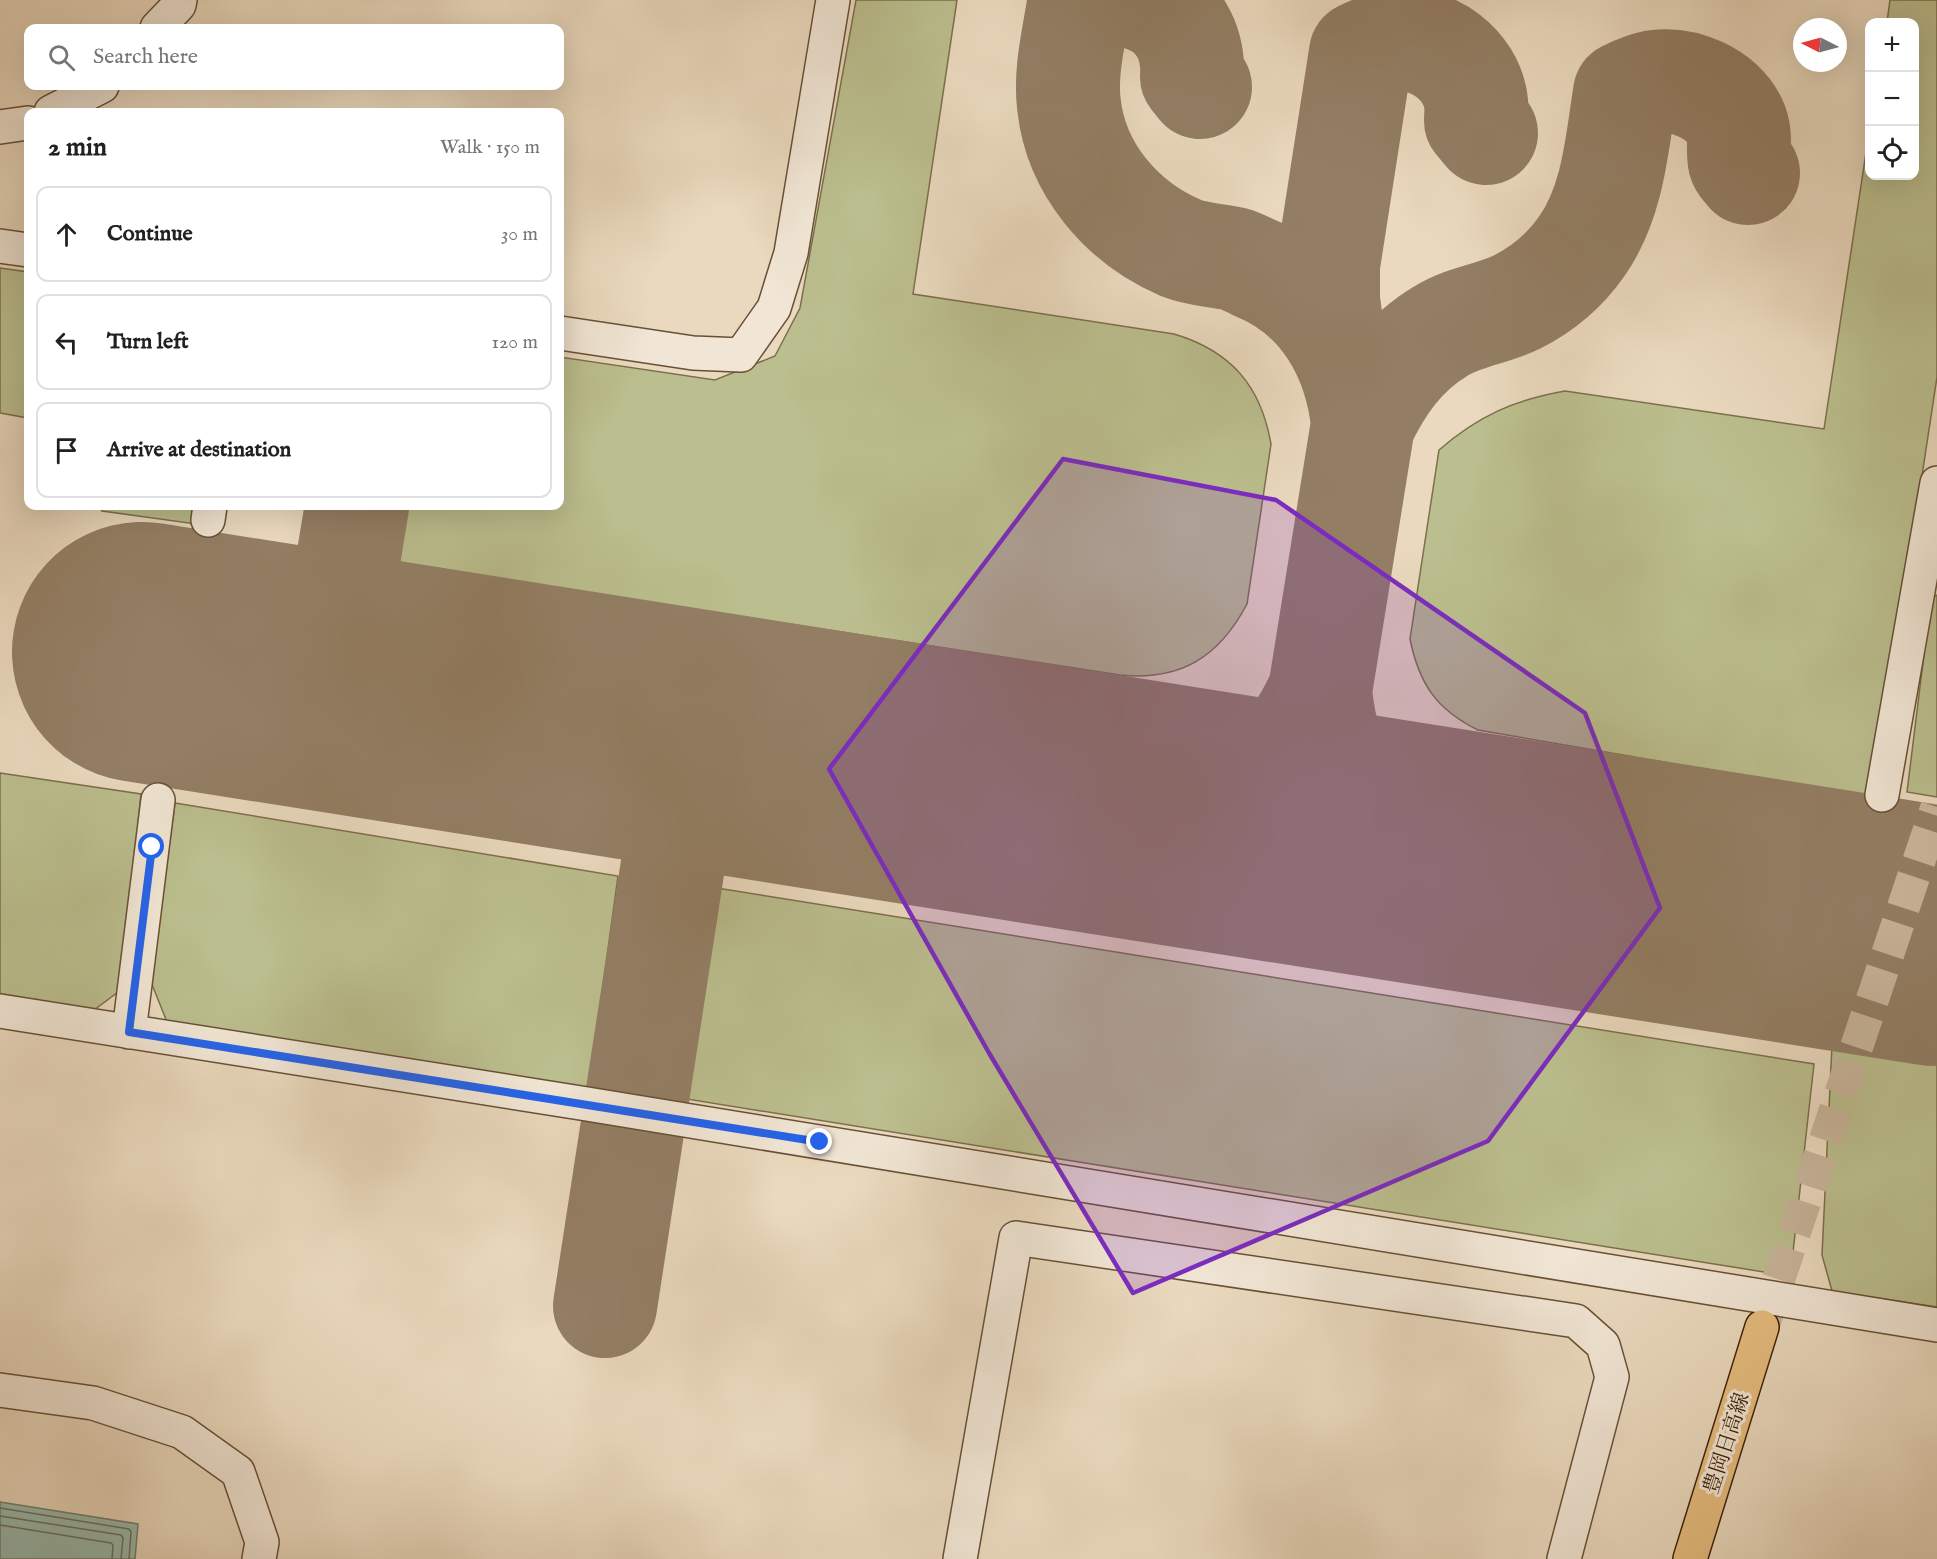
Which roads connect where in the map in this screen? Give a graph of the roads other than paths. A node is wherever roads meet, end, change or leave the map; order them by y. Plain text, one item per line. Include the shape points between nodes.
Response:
1 (180, 0) edge
2 (832, 0) edge
3 (161, 24) edge
4 (94, 90) edge
5 (59, 108) edge
6 (24, 124) edge
7 (0, 127) edge
8 (0, 246) edge
9 (24, 249) edge
10 (564, 334) edge
11 (1937, 483) edge
12 (1932, 546) edge
13 (1882, 795) dead end
14 (158, 800) dead end
15 (0, 1011) edge
16 (129, 1032) junction
17 (1937, 1325) edge
18 (1762, 1327) tunnel mouth
19 (0, 1389) edge
20 (260, 1559) edge
21 (960, 1559) edge
22 (1564, 1559) edge
23 (1690, 1559) edge

1 - 3 lane
2 - 10 lane via 791,253 774,308 741,355 693,353
4 - 5 lane
6 - 7 lane
8 - 9 lane
11 - 12 lane
12 - 13 lane
14 - 16 lane
15 - 16 lane
16 - 17 lane
18 - 23 main road, 豊岡日高線
19 - 20 lane via 93,1403 182,1432 238,1472 262,1542
21 - 22 lane via 1016,1238 1576,1321 1603,1345 1612,1377

